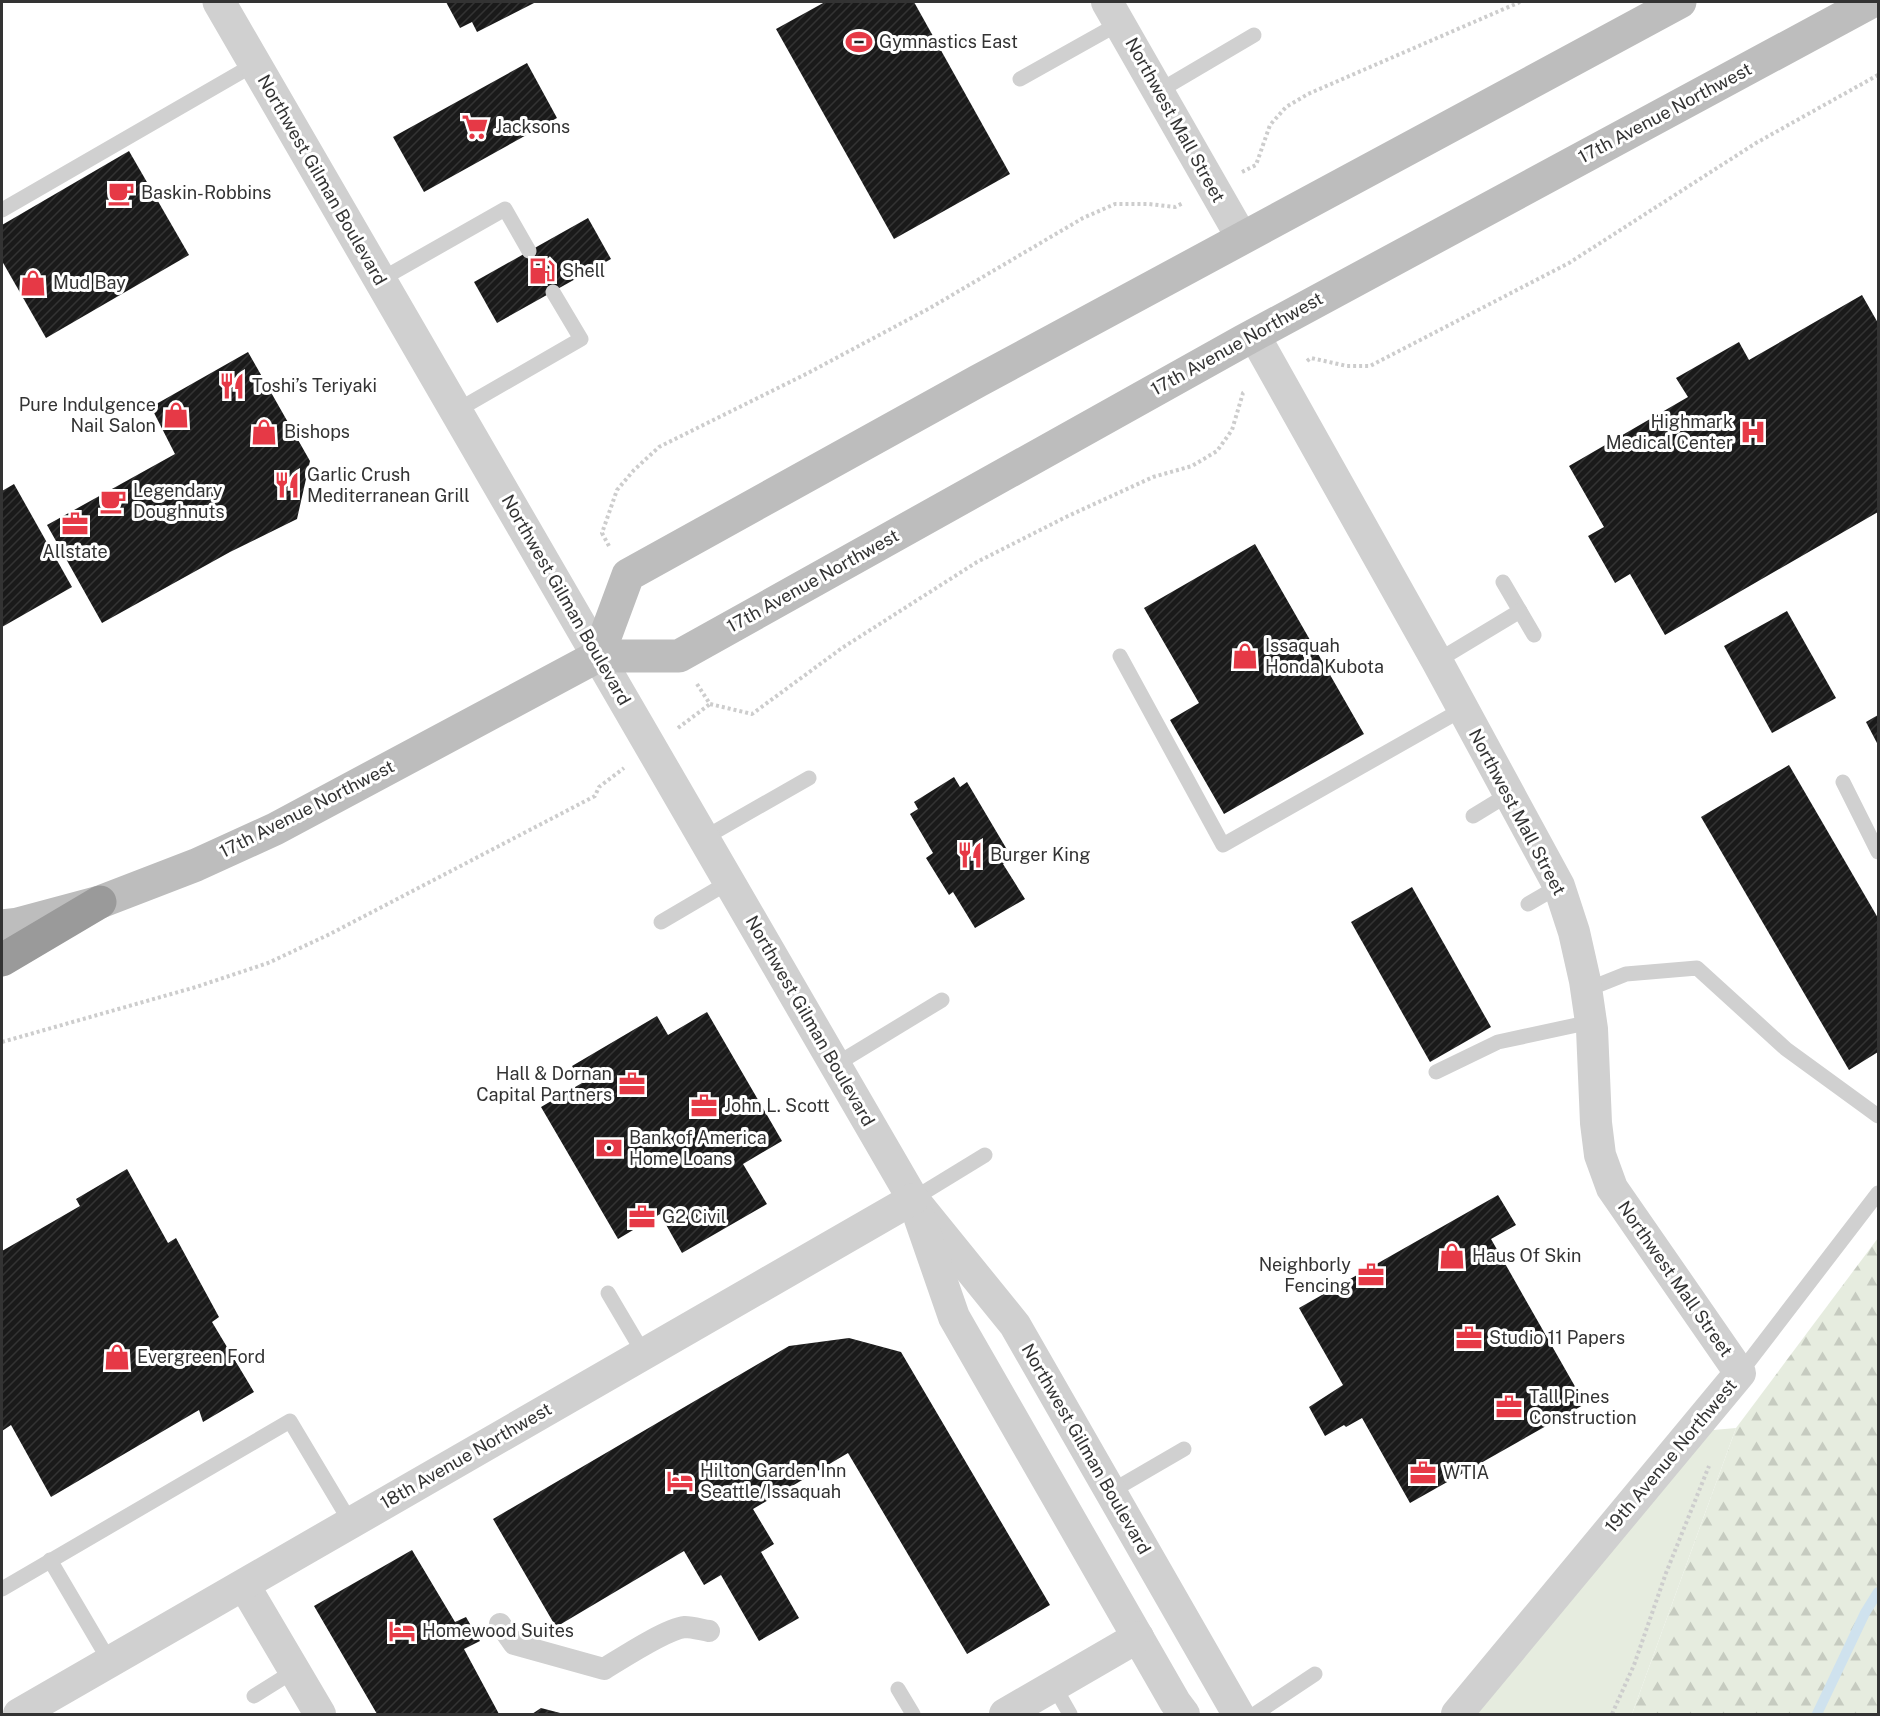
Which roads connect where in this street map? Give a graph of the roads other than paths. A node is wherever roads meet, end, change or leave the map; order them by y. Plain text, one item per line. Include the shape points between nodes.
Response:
1 (219, 2) edge
2 (1680, 2) edge
3 (1871, 2) edge
4 (1114, 12) edge
5 (1254, 35) dead end
6 (255, 64) junction
7 (1020, 79) dead end
8 (1159, 91) junction
9 (2, 210) edge
10 (1242, 238) junction
11 (529, 251) dead end
12 (380, 280) junction
13 (553, 292) dead end
14 (1254, 334) junction
15 (456, 411) junction
16 (1503, 582) dead end
17 (1520, 611) junction
18 (1534, 636) dead end
19 (598, 656) junction
20 (1120, 656) dead end
21 (1437, 661) junction
22 (1463, 709) junction
23 (809, 778) dead end
24 (1843, 782) dead end
25 (1509, 794) junction
26 (1473, 816) dead end
27 (704, 838) junction
28 (1878, 852) edge
29 (729, 882) junction
30 (1559, 886) junction
31 (100, 902) junction
32 (1528, 904) dead end
33 (662, 922) dead end
34 (2, 926) edge
35 (2, 960) edge
36 (1586, 990) junction
37 (942, 1000) dead end
38 (1591, 1022) junction
39 (835, 1065) junction
40 (1436, 1072) dead end
41 (1878, 1116) edge
42 (985, 1155) dead end
43 (1878, 1193) edge
44 (913, 1199) junction
45 (608, 1293) dead end
46 (644, 1354) junction
47 (1740, 1373) junction
48 (1185, 1449) dead end
49 (1110, 1492) junction
50 (351, 1523) junction
51 (50, 1560) junction
52 (244, 1585) junction
53 (2, 1589) edge
54 (500, 1624) dead end
55 (709, 1631) dead end
56 (1138, 1637) junction
57 (110, 1662) junction
58 (294, 1671) junction
59 (1315, 1674) dead end
60 (1054, 1686) junction
61 (898, 1689) dead end
62 (254, 1696) dead end
63 (19, 1714) edge
64 (320, 1714) edge
65 (913, 1714) edge
66 (1005, 1714) edge
67 (1070, 1714) edge
68 (1184, 1714) edge
69 (1238, 1714) edge
70 (1255, 1714) edge
71 (1457, 1714) edge

1 - 6 street, Northwest Gilman Boulevard
2 - 10 main road
3 - 14 main road, 17th Avenue Northwest
4 - 7 lane
4 - 8 street, Northwest Mall Street
5 - 8 lane
6 - 9 lane
6 - 12 street, Northwest Gilman Boulevard
8 - 10 street, Northwest Mall Street
10 - 19 main road via 627,575
11 - 12 lane via 506,208
12 - 15 street, Northwest Gilman Boulevard
13 - 15 lane via 581,339
14 - 19 main road, 17th Avenue Northwest via 679,656
14 - 21 street, Northwest Mall Street
15 - 19 street, Northwest Gilman Boulevard
16 - 17 lane
17 - 18 lane
17 - 21 lane
19 - 27 street, Northwest Gilman Boulevard
19 - 31 main road, 17th Avenue Northwest via 275,829
20 - 22 lane via 1223,845
21 - 22 street, Northwest Mall Street
22 - 25 street, Northwest Mall Street
23 - 27 lane
24 - 28 lane
25 - 26 lane
25 - 30 street, Northwest Mall Street
27 - 29 street, Northwest Gilman Boulevard
29 - 33 lane
29 - 39 street, Northwest Gilman Boulevard
30 - 32 lane
30 - 36 street, Northwest Mall Street
31 - 34 main road, 17th Avenue Northwest
31 - 35 highway
36 - 38 street, Northwest Mall Street
36 - 41 lane via 1626,974 1697,968 1786,1049
37 - 39 lane
38 - 40 lane via 1498,1042
38 - 47 street, Northwest Mall Street via 1600,1155 1612,1188
39 - 44 street, Northwest Gilman Boulevard
42 - 44 lane
43 - 47 lane, 19th Avenue Northwest
44 - 46 street, 18th Avenue Northwest
44 - 49 street, Northwest Gilman Boulevard via 1015,1325
44 - 56 street, Northwest Gilman Boulevard via 954,1317
45 - 46 lane
46 - 50 street, 18th Avenue Northwest
47 - 71 street, 19th Avenue Northwest
48 - 49 lane
49 - 69 street, Northwest Gilman Boulevard
50 - 51 lane via 290,1421
50 - 52 street, 18th Avenue Northwest
51 - 53 lane
51 - 57 lane
52 - 57 street, 18th Avenue Northwest
52 - 58 street
54 - 55 street via 514,1644 604,1669 681,1628
56 - 60 street
56 - 68 street, Northwest Gilman Boulevard
57 - 63 street, 18th Avenue Northwest
58 - 62 lane
58 - 64 street
59 - 70 lane
60 - 66 street
60 - 67 lane
61 - 65 lane

